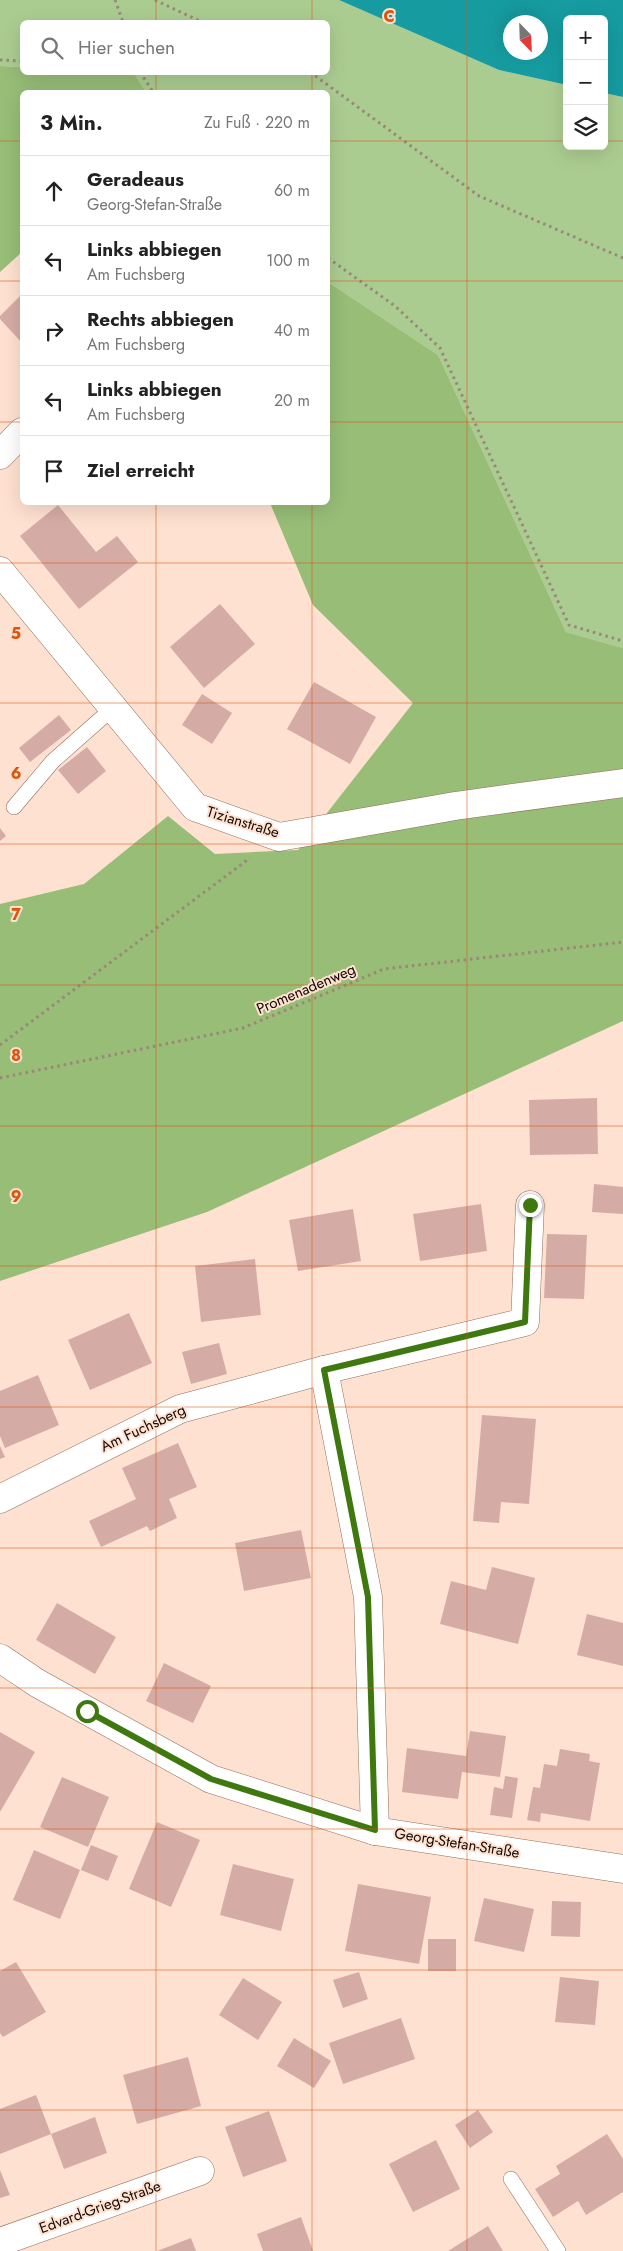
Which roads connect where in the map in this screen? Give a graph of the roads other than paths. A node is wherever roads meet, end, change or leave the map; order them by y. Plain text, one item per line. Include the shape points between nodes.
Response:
1 (20, 434) edge
2 (0, 455) edge
3 (0, 571) edge
4 (113, 708) junction
5 (623, 784) edge
6 (14, 807) dead end
7 (530, 1205) dead end
8 (324, 1370) junction
9 (0, 1499) edge
10 (0, 1658) edge
11 (375, 1830) junction
12 (623, 1870) edge
13 (200, 2171) dead end
14 (511, 2179) dead end
15 (0, 2242) edge
16 (558, 2251) edge

1 - 2 street
3 - 4 street, Tizianstraße
4 - 5 street, Tizianstraße via 196,807 279,837 455,806
4 - 6 lane via 53,761
7 - 8 street, Am Fuchsberg via 525,1322
8 - 9 street, Am Fuchsberg via 180,1409
8 - 11 street via 368,1597
10 - 11 street, Georg-Stefan-Straße via 37,1683 211,1779
11 - 12 street, Georg-Stefan-Straße
13 - 15 street, Edvard-Grieg-Straße
14 - 16 lane

